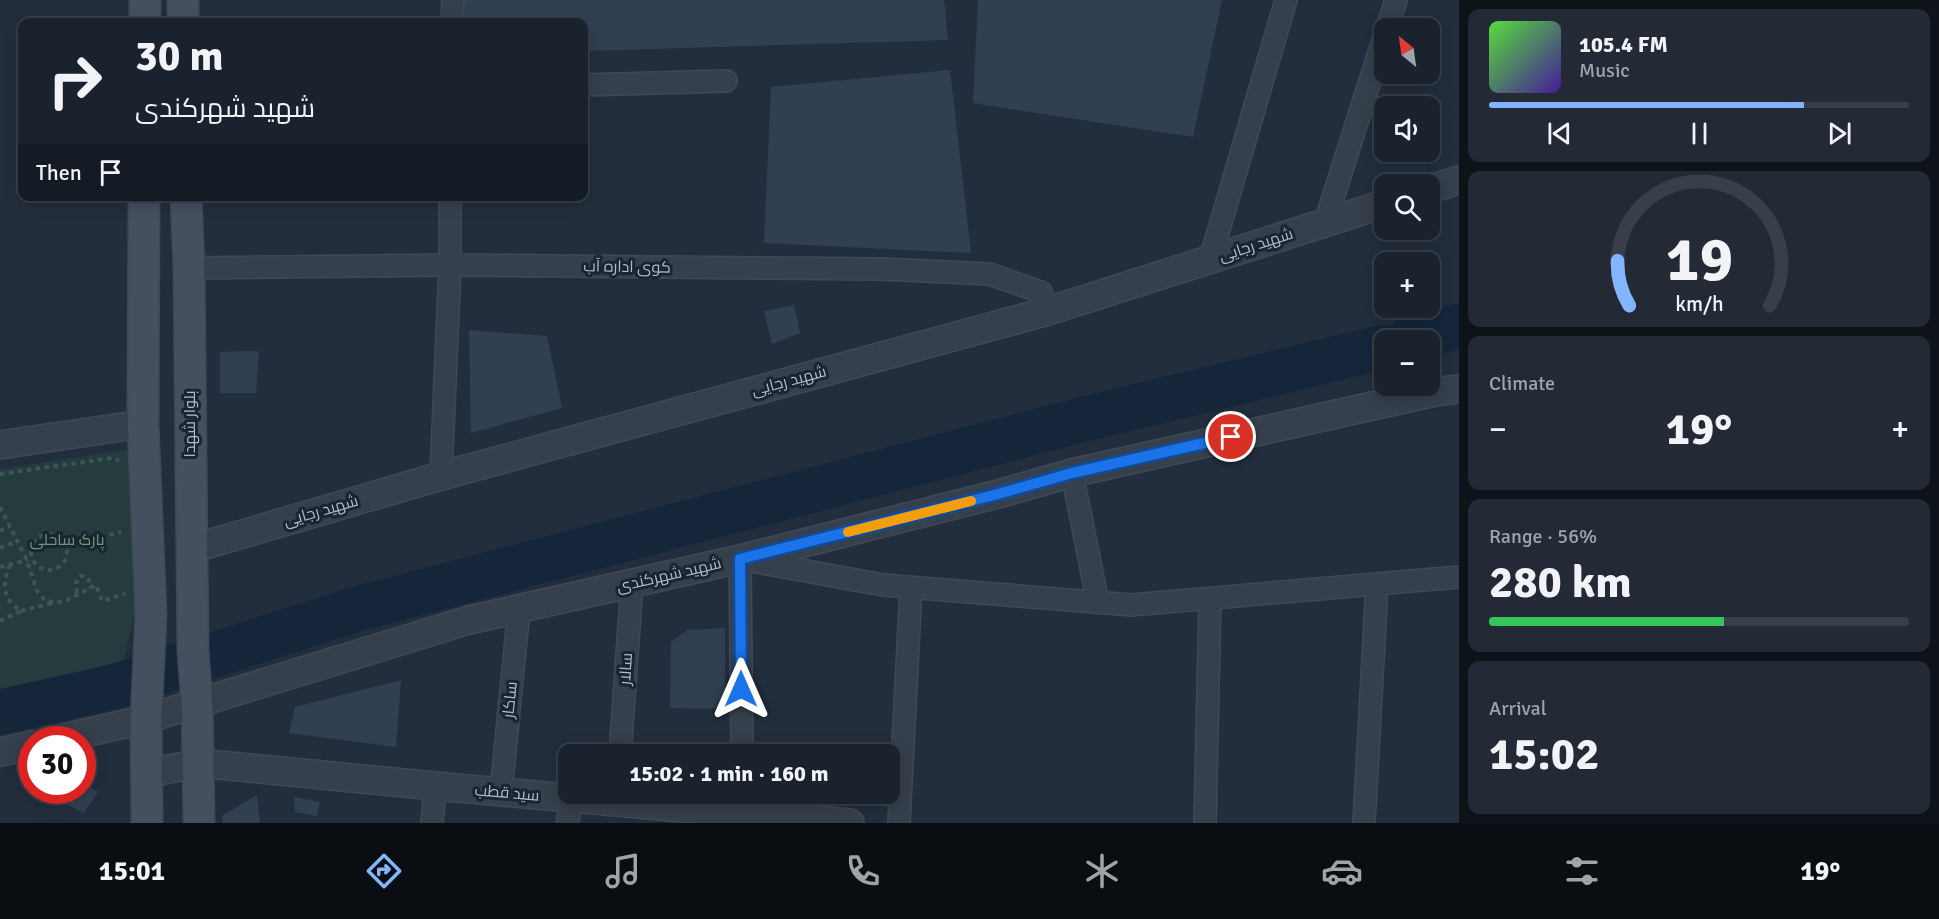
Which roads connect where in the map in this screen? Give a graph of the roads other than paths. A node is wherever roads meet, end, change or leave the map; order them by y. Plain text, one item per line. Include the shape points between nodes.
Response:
1 (145, 0) edge
2 (183, 0) edge
3 (453, 0) edge
4 (1286, 0) edge
5 (1396, 0) edge
6 (145, 18) edge
7 (183, 18) edge
8 (452, 18) edge
9 (1390, 18) edge
10 (1374, 69) edge
11 (726, 81) dead end
12 (588, 85) edge
13 (1459, 180) edge
14 (1440, 186) edge
15 (144, 201) edge
16 (186, 201) edge
17 (450, 201) edge
18 (1374, 207) edge
19 (1325, 223) junction
20 (1210, 260) junction
21 (450, 265) junction
22 (189, 268) junction
23 (1045, 312) junction
24 (1459, 389) edge
25 (142, 424) junction
26 (0, 445) edge
27 (1072, 473) junction
28 (441, 476) junction
29 (191, 549) junction
30 (740, 559) junction
31 (1459, 577) edge
32 (632, 584) junction
33 (1377, 585) junction
34 (911, 587) junction
35 (1210, 599) junction
36 (1098, 603) junction
37 (519, 609) junction
38 (196, 692) junction
39 (147, 705) junction
40 (92, 726) edge
41 (621, 744) edge
42 (741, 744) edge
43 (18, 748) edge
44 (0, 752) edge
45 (199, 763) junction
46 (145, 774) junction
47 (435, 786) junction
48 (501, 792) junction
49 (595, 804) edge
50 (680, 804) edge
51 (742, 810) edge
52 (570, 811) edge
53 (147, 823) edge
54 (199, 823) edge
55 (432, 823) edge
56 (850, 823) edge
57 (899, 823) edge
58 (1205, 823) edge
59 (1364, 823) edge

1 - 6 main road
2 - 7 main road
3 - 8 street
4 - 20 street
5 - 9 street
10 - 19 street
11 - 12 street
13 - 14 street
15 - 25 main road
16 - 22 main road, بلوار شهدا
17 - 21 street
18 - 19 street, شهید رجایی
19 - 20 street, شهید رجایی
20 - 23 street, شهید رجایی
21 - 22 street, کوی اداره آب
21 - 23 street, کوی اداره آب via 882,269 989,274 1041,292
21 - 28 street
22 - 29 main road, بلوار شهدا
23 - 28 street, شهید رجایی
24 - 27 street, شهید شهرکندی
25 - 26 street
25 - 39 main road via 142,602
27 - 30 street, شهید شهرکندی
27 - 36 street
28 - 29 street, شهید رجایی
29 - 38 main road, بلوار شهدا
30 - 32 street, شهید شهرکندی
30 - 34 street
30 - 42 street
31 - 33 street
32 - 37 street, شهید شهرکندی
32 - 41 street, سالار
33 - 35 street
33 - 59 street
34 - 36 street
34 - 57 street
35 - 36 street via 1131,605
35 - 58 street
37 - 38 street, شهید شهرکندی
37 - 48 street, ساکار
38 - 39 street, شهید شهرکندی
38 - 45 main road, بلوار شهدا
39 - 40 street, شهید شهرکندی
39 - 46 main road
43 - 44 street
45 - 46 street, سید قطب
45 - 47 street, سید قطب
45 - 54 main road, بلوار شهدا
46 - 53 main road
47 - 48 street, سید قطب
47 - 55 street
48 - 52 street, سید قطب
49 - 52 street, سید قطب
50 - 51 street, سید قطب
51 - 56 street, سید قطب

